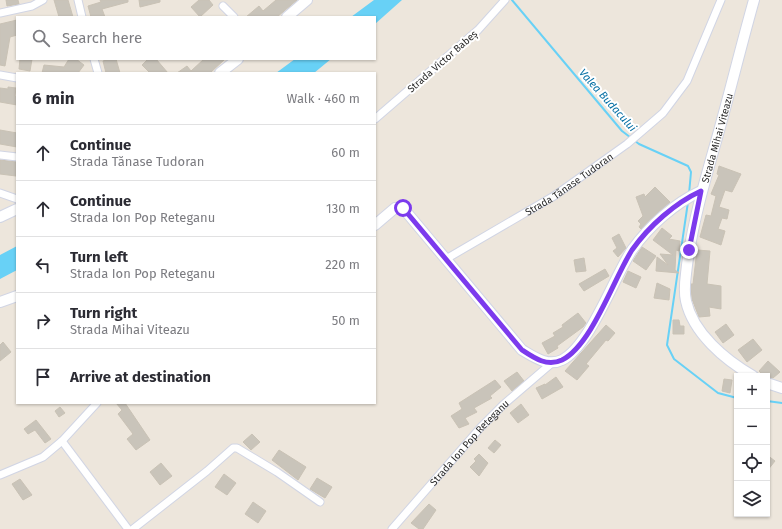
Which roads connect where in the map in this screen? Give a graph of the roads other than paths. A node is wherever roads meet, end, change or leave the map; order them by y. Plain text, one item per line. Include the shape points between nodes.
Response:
1 (43, 0) edge
2 (78, 0) edge
3 (307, 0) edge
4 (505, 0) edge
5 (721, 0) edge
6 (754, 0) edge
7 (222, 6) dead end
8 (0, 13) edge
9 (82, 16) edge
10 (233, 16) edge
11 (288, 16) edge
12 (94, 60) edge
13 (237, 60) edge
14 (98, 72) edge
15 (221, 72) edge
16 (0, 75) edge
17 (16, 78) edge
18 (376, 118) edge
19 (0, 154) edge
20 (16, 157) edge
21 (0, 193) edge
22 (698, 193) junction
23 (16, 199) edge
24 (16, 209) edge
25 (0, 217) edge
26 (376, 224) edge
27 (446, 259) junction
28 (16, 296) edge
29 (0, 302) edge
30 (554, 362) junction
31 (749, 373) edge
32 (770, 384) edge
33 (782, 388) edge
34 (96, 404) edge
35 (62, 441) junction
36 (0, 475) edge
37 (320, 502) dead end
38 (128, 529) edge
39 (133, 529) edge
40 (392, 529) edge

1 - 8 street via 32,6
2 - 9 street
3 - 11 street
4 - 18 street, Strada Victor Babeș via 478,30
5 - 27 street, Strada Tănase Tudoran via 687,81 663,113 627,144 554,196
6 - 22 street, Strada Mihai Viteazu
7 - 10 street
12 - 14 street
13 - 15 street
16 - 17 street
19 - 20 street
21 - 23 street
22 - 30 street, Strada Ion Pop Reteganu via 683,200 650,229 632,250 580,344 562,360
22 - 31 street, Strada Mihai Viteazu via 685,283 686,300 692,319 703,333 728,358
24 - 25 street
26 - 27 street via 396,208 403,208
27 - 30 street via 522,350 543,362
28 - 29 street
30 - 40 street, Strada Ion Pop Reteganu via 481,427
32 - 33 street
34 - 35 street
35 - 36 street via 43,457
35 - 38 street
37 - 39 street via 277,472 234,447

